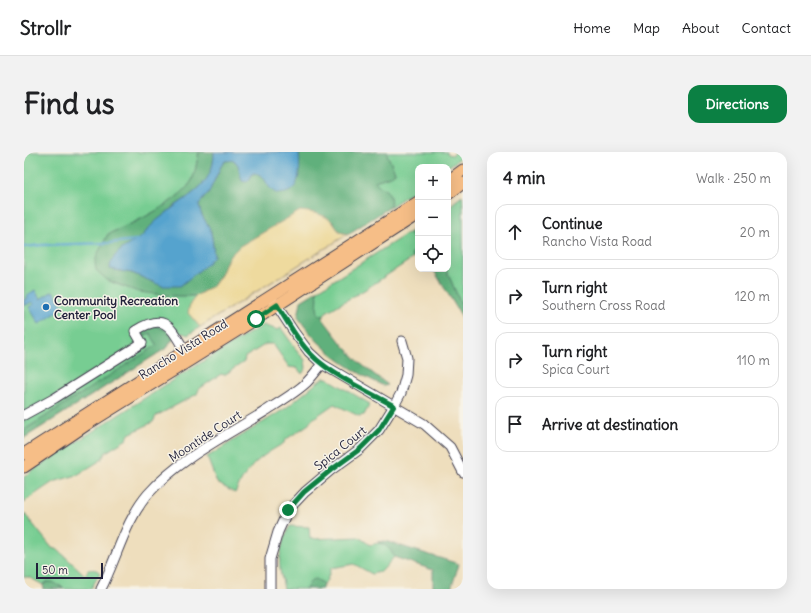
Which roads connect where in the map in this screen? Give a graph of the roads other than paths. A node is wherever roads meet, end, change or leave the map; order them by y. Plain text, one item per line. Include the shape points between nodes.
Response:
1 (463, 170) edge
2 (451, 178) edge
3 (463, 183) edge
4 (451, 192) edge
5 (415, 204) edge
6 (415, 216) edge
7 (274, 300) junction
8 (402, 341) dead end
9 (185, 351) junction
10 (322, 364) junction
11 (394, 406) junction
12 (24, 415) edge
13 (24, 454) edge
14 (24, 467) edge
15 (463, 472) edge
16 (101, 589) edge
17 (270, 589) edge

1 - 2 main road
3 - 4 main road
5 - 7 main road, Rancho Vista Road
6 - 7 main road, Rancho Vista Road
7 - 9 main road, Rancho Vista Road
7 - 10 street via 309,352
7 - 14 main road, Rancho Vista Road
8 - 11 street, Spica Court via 407,358 406,375
9 - 12 street via 168,325 152,322 135,331 142,342
9 - 13 main road, Rancho Vista Road
10 - 11 street
10 - 16 street, Moontide Court via 289,396 195,455 171,472 148,495 132,519
11 - 15 street via 424,424 450,447
11 - 17 street, Spica Court via 379,430 360,449 304,492 288,510 270,559

